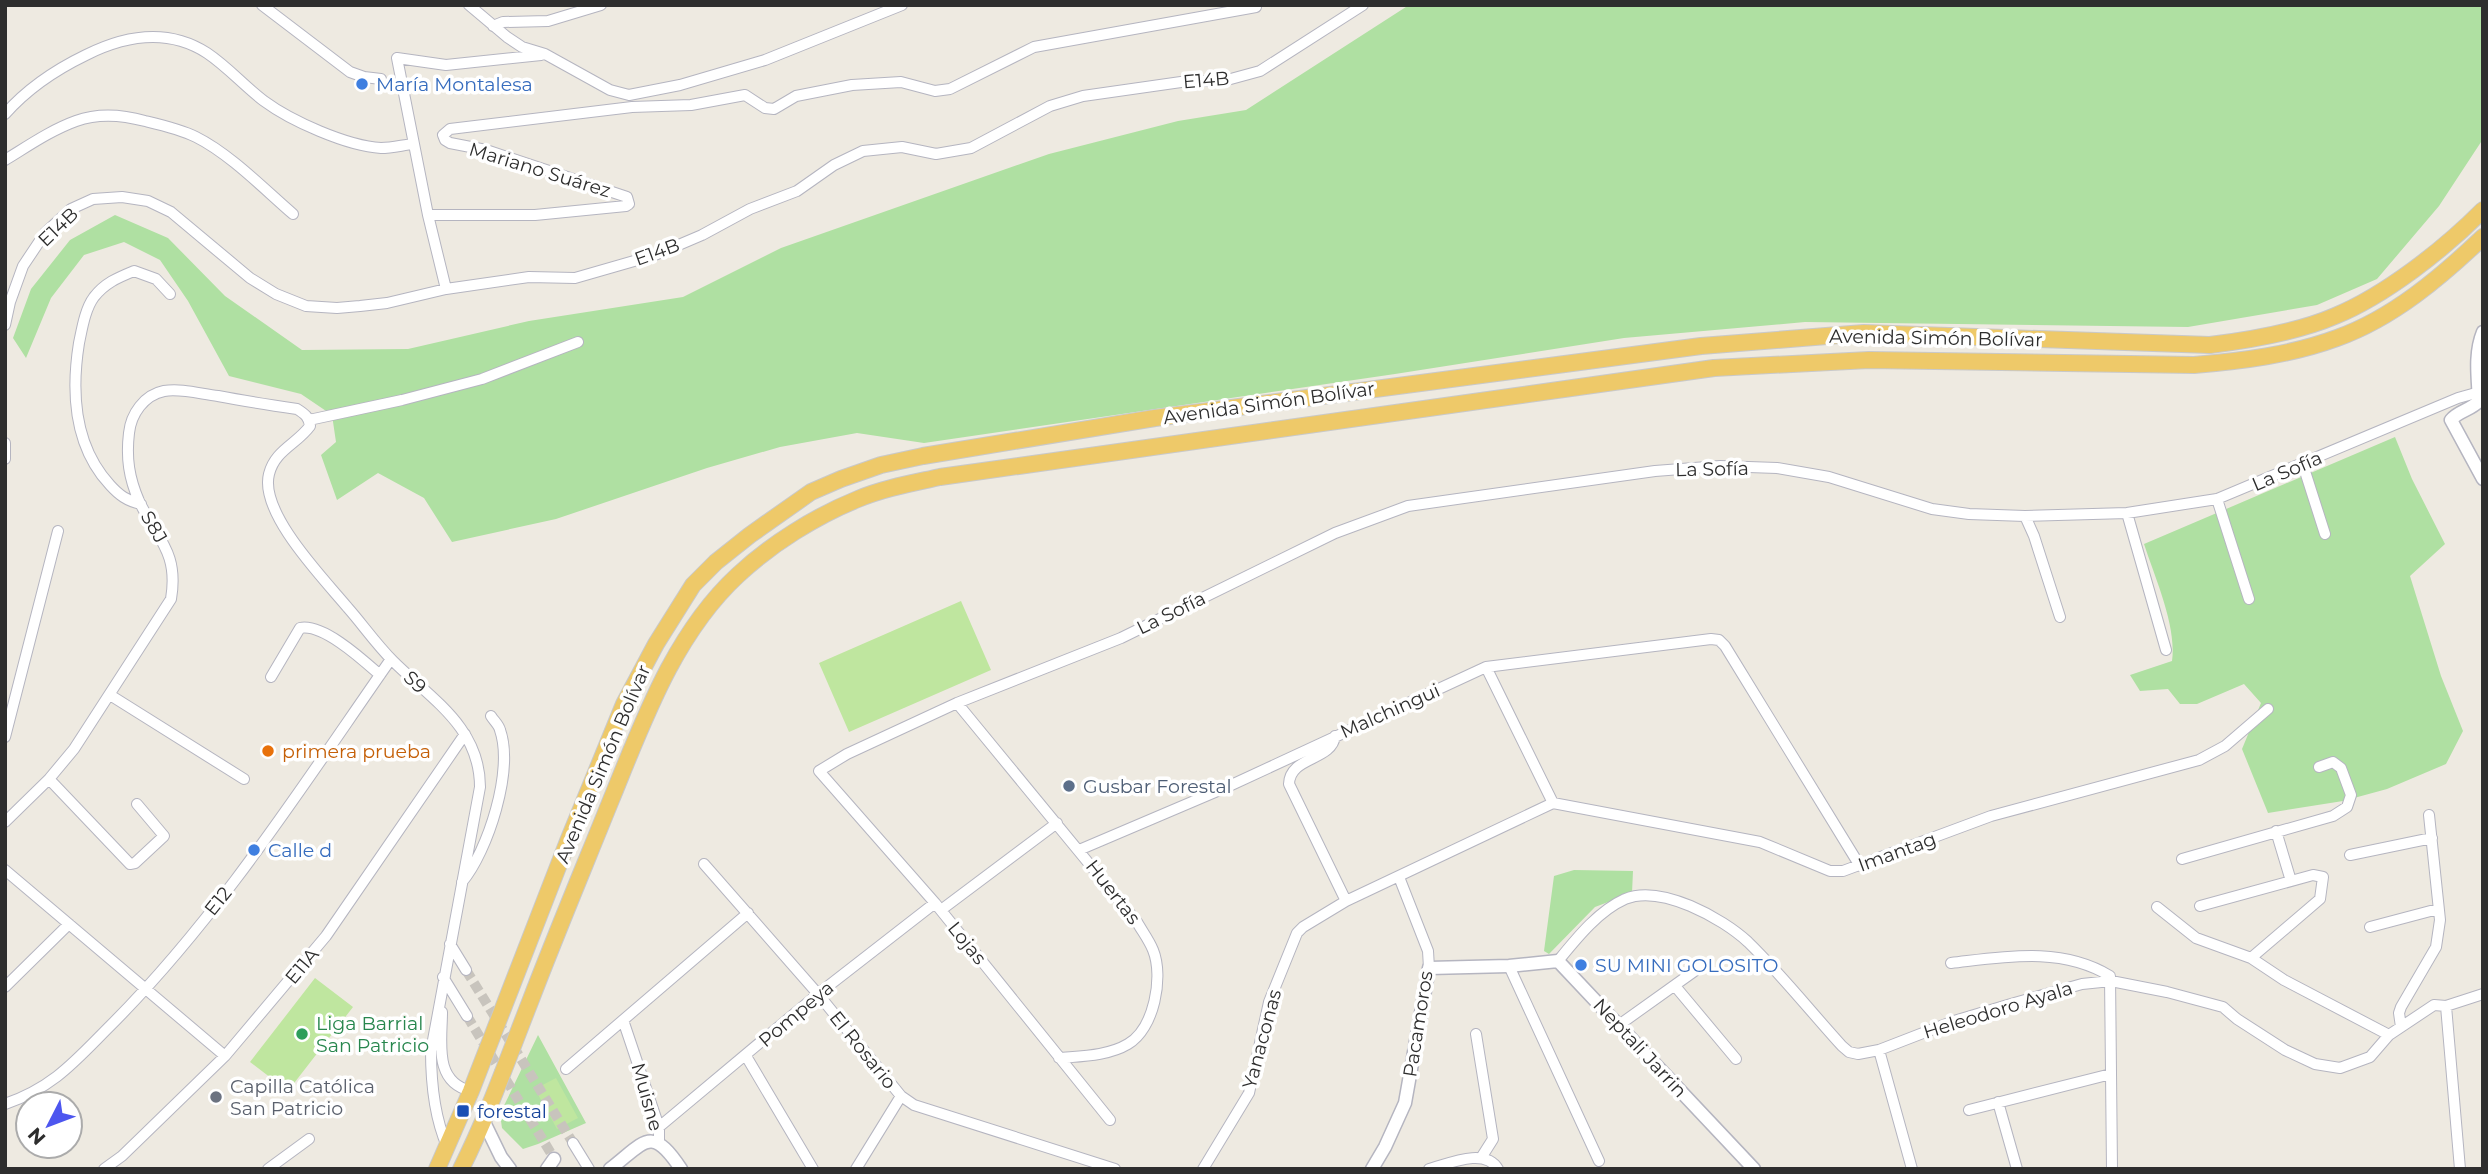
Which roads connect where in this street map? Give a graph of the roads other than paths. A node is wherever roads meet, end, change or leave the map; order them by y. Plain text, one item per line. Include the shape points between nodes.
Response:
1 (262, 5) edge
2 (469, 5) edge
3 (601, 5) edge
4 (902, 5) edge
5 (1363, 5) edge
6 (1256, 7) dead end
7 (493, 26) junction
8 (545, 54) junction
9 (381, 79) dead end
10 (629, 95) junction
11 (632, 107) junction
12 (5, 114) edge
13 (413, 144) junction
14 (5, 160) edge
15 (2483, 210) edge
16 (293, 214) dead end
17 (428, 215) junction
18 (2483, 237) edge
19 (446, 289) junction
20 (170, 294) dead end
21 (5, 325) edge
22 (2483, 332) edge
23 (578, 342) dead end
24 (2481, 392) edge
25 (309, 420) junction
26 (5, 443) edge
27 (5, 459) edge
28 (2303, 465) junction
29 (2483, 479) edge
30 (2217, 499) junction
31 (141, 504) junction
32 (2127, 513) junction
33 (2025, 516) junction
34 (58, 531) dead end
35 (2325, 534) dead end
36 (2249, 599) dead end
37 (2060, 617) dead end
38 (2166, 650) dead end
39 (391, 659) junction
40 (1486, 667) junction
41 (380, 675) junction
42 (271, 677) dead end
43 (110, 695) junction
44 (957, 703) junction
45 (2268, 709) dead end
46 (491, 716) dead end
47 (465, 734) junction
48 (1335, 736) junction
49 (5, 737) edge
50 (2319, 767) dead end
51 (819, 771) joint
52 (49, 779) junction
53 (244, 779) dead end
54 (1553, 803) junction
55 (137, 804) dead end
56 (2430, 815) dead end
57 (5, 822) edge
58 (1057, 823) junction
59 (2276, 831) junction
60 (2432, 838) junction
61 (1079, 850) junction
62 (2350, 855) dead end
63 (2182, 859) dead end
64 (704, 864) dead end
65 (1860, 866) junction
66 (5, 870) edge
67 (1399, 877) junction
68 (2291, 881) junction
69 (462, 882) junction
70 (1346, 901) junction
71 (2200, 905) dead end
72 (938, 906) junction
73 (2157, 906) dead end
74 (2438, 909) junction
75 (748, 913) junction
76 (69, 924) junction
77 (2370, 927) dead end
78 (450, 944) junction
79 (2250, 958) junction
80 (1558, 961) junction
81 (1951, 963) dead end
82 (1703, 965) dead end
83 (1509, 966) junction
84 (1429, 968) junction
85 (466, 970) tunnel mouth
86 (443, 977) junction
87 (2111, 981) junction
88 (1675, 986) junction
89 (5, 987) edge
90 (146, 990) junction
91 (2483, 994) edge
92 (818, 995) junction
93 (439, 1001) junction
94 (2446, 1006) junction
95 (467, 1016) tunnel mouth
96 (623, 1020) junction
97 (1619, 1025) junction
98 (2401, 1027) junction
99 (1476, 1034) dead end
100 (2389, 1035) junction
101 (1879, 1050) junction
102 (225, 1056) junction
103 (747, 1056) junction
104 (1059, 1058) junction
105 (1736, 1059) dead end
106 (566, 1069) dead end
107 (2111, 1074) junction
108 (471, 1091) junction
109 (901, 1096) junction
110 (1998, 1102) junction
111 (5, 1104) edge
112 (1969, 1110) dead end
113 (1110, 1120) dead end
114 (484, 1122) junction
115 (659, 1127) junction
116 (309, 1139) dead end
117 (659, 1142) junction
118 (573, 1143) tunnel mouth
119 (447, 1147) junction
120 (1481, 1158) junction
121 (1599, 1161) dead end
122 (104, 1169) edge
123 (268, 1169) edge
124 (437, 1169) edge
125 (461, 1169) edge
126 (510, 1169) edge
127 (589, 1169) edge
128 (610, 1169) edge
129 (681, 1169) edge
130 (813, 1169) edge
131 (856, 1169) edge
132 (1115, 1169) edge
133 (1203, 1169) edge
134 (1372, 1169) edge
135 (1429, 1169) edge
136 (1498, 1169) edge
137 (1754, 1169) edge
138 (1912, 1169) edge
139 (2017, 1169) edge
140 (2112, 1169) edge
141 (2460, 1169) edge

1 - 9 street via 350,72
2 - 7 street
3 - 7 street via 548,21
4 - 10 street via 765,60
5 - 19 street, E14B via 1260,71 1227,80 1083,96 1050,106 971,148 936,154 902,146 863,151 797,191 655,255 575,278 529,277
6 - 11 street via 1034,47 935,92 901,82 878,82 796,96 774,109 745,95 691,105
7 - 8 street via 522,47
8 - 10 street via 610,90
8 - 13 street via 446,65 397,58
10 - 11 street
11 - 17 street, Mariano Suárez via 450,129 443,135 450,143 486,150 624,196 629,201 626,206 535,215
12 - 13 street via 65,65 108,44 134,37 171,37 206,53 263,100 318,130 381,148
13 - 17 street
14 - 16 street via 77,121 130,117 197,138
15 - 108 highway, Avenida Simón Bolívar via 2459,234 2376,295 2334,317 2246,340 2210,345 1864,333 1701,346 1142,421 923,456 881,465 811,492 724,556 693,585 673,615 624,704
17 - 19 street
18 - 114 highway, Avenida Simón Bolívar via 2430,284 2386,314 2338,338 2240,361 2194,365 1869,360 1714,368 940,477 860,498 767,551 737,576 690,631 644,720
19 - 21 street, E14B via 387,303 306,306 250,278 171,212 148,201 93,198 71,209 45,233 23,266
20 - 31 street, S8J via 156,279 134,271 110,281 92,299 75,365 82,442 100,474 119,494
22 - 24 street via 2477,362
23 - 25 street via 482,379
24 - 28 street, La Sofía
24 - 29 street via 2474,406 2451,420
25 - 31 street via 297,410 188,391 163,391 142,403 130,424 130,479
25 - 39 street, S9 via 304,433 276,457 267,489 296,545
26 - 27 street
28 - 30 street, La Sofía
28 - 35 street
30 - 32 street, La Sofía
30 - 36 street
31 - 43 street, S8J via 170,555 171,599
32 - 33 street, La Sofía
32 - 38 street
33 - 37 street
33 - 44 street, La Sofía via 1933,509 1829,477 1777,468 1720,466 1642,472 1408,506 1335,533 1121,638
34 - 49 street
39 - 41 street, E12
39 - 47 street, S9
40 - 48 street, Malchingui
40 - 54 street
40 - 65 street, Malchingui via 1719,640
41 - 42 street via 343,645 303,627
41 - 90 street, E12 via 254,856
43 - 52 street, S8J
43 - 53 street
44 - 51 street, La Sofía
44 - 58 street, Huertas
45 - 65 street, Imantag via 2225,746 2199,760 1991,816
46 - 69 street via 500,729 503,749 498,804 473,869
47 - 69 street, S9 via 476,754 480,788
47 - 102 street, E11A via 326,936
48 - 61 street, Malchingui
48 - 70 street via 1330,748 1294,768 1289,783
50 - 59 street via 2333,762 2341,768 2351,795 2347,807 2333,816
51 - 72 street, Lojas
52 - 55 street via 130,864 164,836
52 - 57 street, S8J
54 - 65 street, Imantag via 1760,842 1830,872
54 - 67 street
56 - 60 street
58 - 61 street, Huertas
58 - 72 street, Pompeya
59 - 63 street
59 - 68 street
60 - 62 street
60 - 74 street
61 - 104 street, Huertas via 1137,922 1154,952 1158,988 1149,1020 1127,1045
64 - 75 street, El Rosario
66 - 76 street
67 - 70 street, Yanaconas
67 - 84 street, Pacamoros via 1428,951
68 - 71 street
68 - 79 street via 2323,877 2320,898
69 - 78 street, S9
70 - 133 street, Yanaconas via 1297,933 1269,1002 1249,1093
72 - 92 street, Pompeya
72 - 104 street, Lojas
73 - 79 street via 2202,941
74 - 77 street
74 - 98 street via 2437,942 2400,1007
75 - 92 street, El Rosario
75 - 96 street
76 - 89 street
76 - 90 street
78 - 85 street
78 - 86 street, S9
79 - 100 street
80 - 83 street
80 - 97 street, Neptali Jarrin
80 - 101 street, Heleodoro Ayala via 1608,909 1627,898 1669,899 1725,924 1747,942 1849,1052
81 - 87 street via 2052,957 2099,970
82 - 88 street
83 - 84 street
83 - 121 street
84 - 134 street, Pacamoros via 1405,1103
86 - 93 street, S9
86 - 95 street
87 - 100 street, Heleodoro Ayala via 2223,1007 2315,1064 2354,1065 2370,1057
87 - 101 street, Heleodoro Ayala via 2082,984 2011,1004
87 - 107 street
88 - 97 street
88 - 105 street
90 - 102 street
90 - 111 street, E12 via 57,1079
91 - 94 street, Heleodoro Ayala
92 - 103 street, Pompeya
92 - 109 street, El Rosario
93 - 108 street, S9 via 446,1071 454,1083
93 - 119 street, S9 via 430,1051
94 - 98 street, Heleodoro Ayala via 2434,1005
94 - 141 street
96 - 106 street
96 - 115 street, Muisne
97 - 137 street, Neptali Jarrin
98 - 100 street, Heleodoro Ayala
99 - 120 street via 1493,1139
101 - 138 street
102 - 122 street, E11A
103 - 115 street, Pompeya
103 - 130 street
104 - 113 street, Lojas
107 - 110 street
107 - 140 street
108 - 119 highway, Avenida Simón Bolívar
109 - 131 street
109 - 132 street, El Rosario
110 - 112 street
110 - 139 street
114 - 125 highway, Avenida Simón Bolívar
114 - 126 street
115 - 117 street, Muisne
116 - 123 street
117 - 128 street via 642,1144
117 - 129 street, Muisne
118 - 127 street
119 - 124 highway, Avenida Simón Bolívar
120 - 135 street
120 - 136 street

